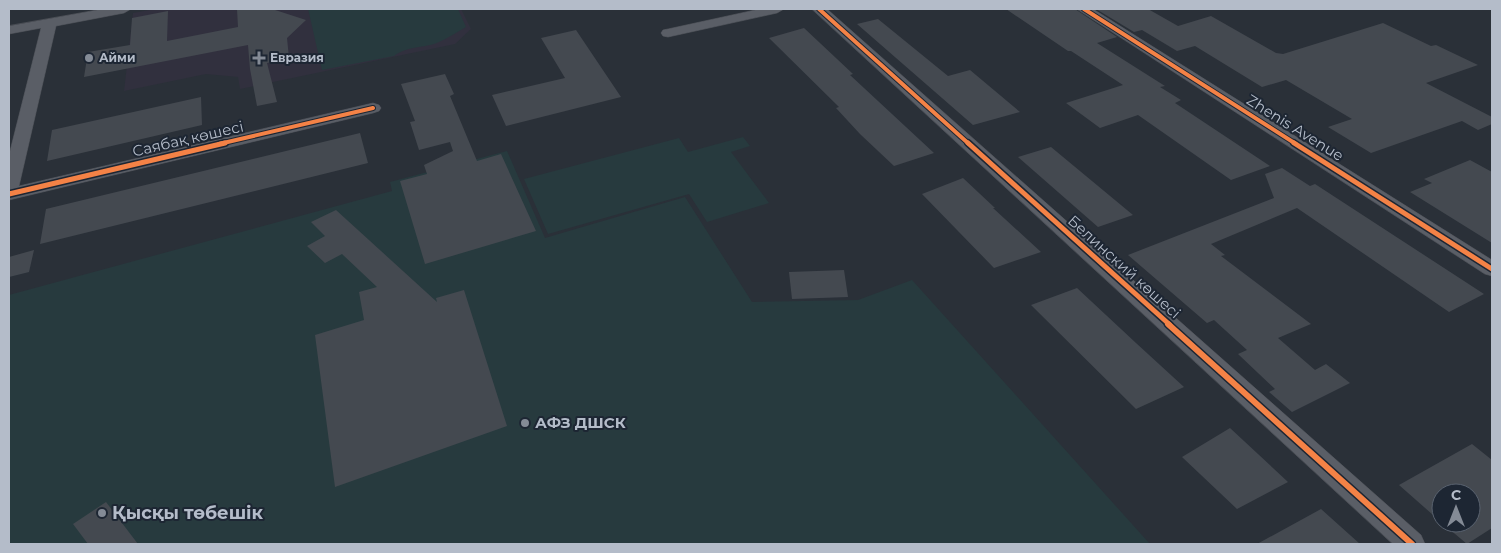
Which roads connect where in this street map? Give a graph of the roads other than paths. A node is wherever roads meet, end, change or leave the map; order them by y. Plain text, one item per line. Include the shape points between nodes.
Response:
1 (124, 9) edge
2 (777, 9) edge
3 (819, 9) edge
4 (1084, 9) edge
5 (50, 22) junction
6 (9, 30) edge
7 (668, 33) dead end
8 (373, 108) dead end
9 (9, 189) edge
10 (9, 194) edge
11 (1492, 269) edge
12 (1412, 544) edge

1 - 5 street
2 - 7 street
3 - 12 street, Белинский көшесі
4 - 11 street, Zhenis Avenue
5 - 6 street
5 - 9 street
8 - 10 street, Саябақ көшесі

